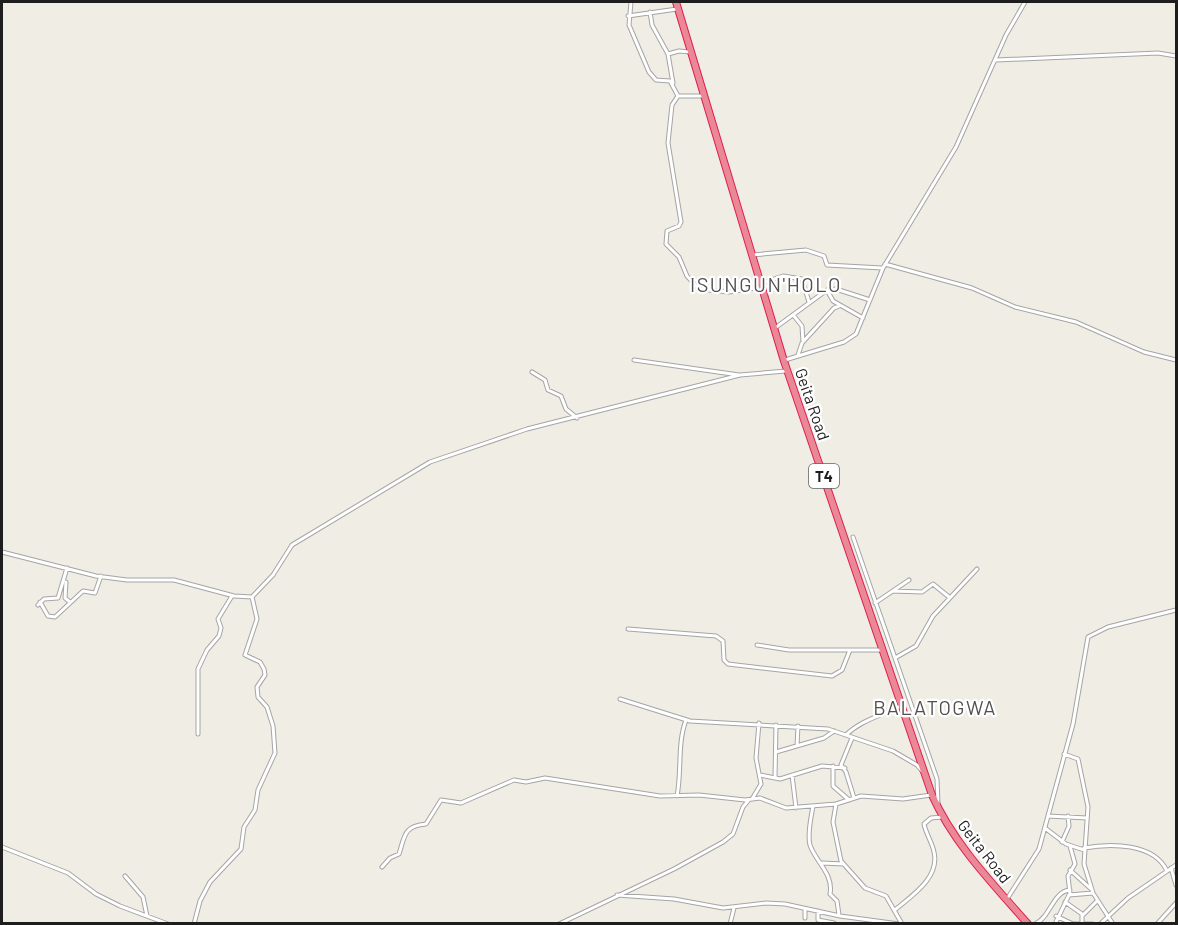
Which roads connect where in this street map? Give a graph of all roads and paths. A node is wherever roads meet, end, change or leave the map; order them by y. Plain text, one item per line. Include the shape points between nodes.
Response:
1 (631, 2) edge
2 (676, 2) edge
3 (1025, 2) edge
4 (679, 10) junction
5 (650, 12) junction
6 (628, 16) junction
7 (692, 53) junction
8 (668, 54) junction
9 (1176, 56) edge
10 (996, 60) junction
11 (674, 86) junction
12 (678, 96) junction
13 (705, 96) junction
14 (752, 255) junction
15 (884, 266) junction
16 (761, 286) junction
17 (827, 290) junction
18 (870, 300) junction
19 (809, 302) junction
20 (839, 306) junction
21 (794, 316) junction
22 (863, 318) junction
23 (774, 328) junction
24 (803, 342) junction
25 (798, 355) junction
26 (634, 360) dead end
27 (1176, 360) edge
28 (784, 361) junction
29 (788, 371) junction
30 (532, 372) dead end
31 (740, 375) junction
32 (577, 418) junction
33 (853, 537) dead end
34 (2, 552) edge
35 (62, 566) junction
36 (67, 568) junction
37 (978, 569) dead end
38 (66, 576) junction
39 (100, 576) junction
40 (909, 580) dead end
41 (893, 591) junction
42 (232, 596) junction
43 (252, 597) junction
44 (950, 597) junction
45 (71, 603) junction
46 (875, 603) junction
47 (1176, 610) edge
48 (628, 629) dead end
49 (758, 645) dead end
50 (850, 650) junction
51 (883, 651) junction
52 (895, 658) junction
53 (620, 699) dead end
54 (902, 707) junction
55 (686, 720) junction
56 (759, 723) junction
57 (776, 725) junction
58 (798, 726) junction
59 (834, 731) junction
60 (198, 734) dead end
61 (846, 735) junction
62 (852, 738) junction
63 (797, 746) junction
64 (776, 752) junction
65 (1064, 754) junction
66 (833, 766) junction
67 (845, 768) junction
68 (760, 775) junction
69 (792, 775) junction
70 (925, 775) junction
71 (776, 778) junction
72 (932, 795) junction
73 (677, 796) junction
74 (854, 798) junction
75 (751, 799) junction
76 (849, 800) junction
77 (836, 804) junction
78 (813, 806) junction
79 (796, 808) junction
80 (938, 808) junction
81 (1048, 816) junction
82 (1068, 816) junction
83 (944, 818) junction
84 (1087, 818) junction
85 (1045, 828) junction
86 (1062, 842) junction
87 (1070, 846) junction
88 (2, 847) edge
89 (1084, 849) junction
90 (822, 863) junction
91 (844, 864) junction
92 (1176, 865) edge
93 (382, 867) dead end
94 (1169, 869) junction
95 (1070, 870) junction
96 (125, 876) dead end
97 (1176, 885) edge
98 (1070, 892) junction
99 (1093, 892) junction
100 (617, 896) junction
101 (1007, 899) junction
102 (1097, 901) junction
103 (1065, 902) junction
104 (1176, 903) edge
105 (734, 908) junction
106 (805, 909) junction
107 (896, 909) junction
108 (818, 911) junction
109 (1109, 914) junction
110 (1083, 915) junction
111 (147, 916) junction
112 (840, 916) junction
113 (1056, 916) junction
114 (805, 918) dead end
115 (834, 923) edge
116 (1038, 923) edge
117 (1082, 923) edge
118 (168, 924) edge
119 (194, 924) edge
120 (559, 924) edge
121 (730, 924) edge
122 (901, 924) edge
123 (1028, 924) edge
124 (1055, 924) edge
125 (1075, 924) edge
126 (1093, 924) edge
127 (1100, 924) edge
128 (1113, 924) edge
129 (1157, 924) edge

1 - 6 street
2 - 4 highway, Geita Road / T4
3 - 10 street
4 - 5 street
4 - 7 highway, Geita Road / T4
5 - 6 street
5 - 8 street via 652,25
6 - 11 street via 652,77 669,80
7 - 8 street via 684,50
7 - 13 highway, Geita Road / T4
8 - 11 street
9 - 10 street via 1158,53
10 - 15 street via 956,147
11 - 12 street
12 - 13 street
12 - 16 street via 672,105 668,143 681,222 666,233 667,247 682,261 694,286 702,290 729,292
13 - 14 highway, Geita Road / T4
14 - 15 street via 806,250 824,256 828,265
14 - 16 highway, Geita Road / T4
15 - 18 street
15 - 27 street via 972,288 1015,307 1076,322 1144,352
16 - 19 street via 783,276 800,279
16 - 23 highway, Geita Road / T4
17 - 18 street
17 - 19 street
17 - 20 street
18 - 22 street
19 - 21 street
20 - 22 street
20 - 24 street
21 - 23 street
21 - 24 street via 802,326
22 - 25 street via 856,334 848,340
23 - 28 highway, Geita Road / T4
24 - 25 street
25 - 28 street
26 - 31 street
28 - 29 highway, Geita Road / T4
29 - 31 street
29 - 51 highway, Geita Road / T4
30 - 32 street via 545,380 548,390 561,396 566,409
31 - 32 street
32 - 43 street via 494,439 406,475 292,545 273,575
33 - 46 street
34 - 35 street
35 - 36 street
35 - 38 street
36 - 38 street
36 - 39 street
37 - 44 street
38 - 45 street via 65,598
38 - 45 street via 58,598 44,599 39,604 52,617
39 - 42 street via 174,580
39 - 45 street via 95,593 83,591
40 - 41 street
41 - 44 street via 922,592 933,584
41 - 46 street
42 - 43 street
42 - 60 street via 218,619 219,636 198,669
43 - 119 street via 257,620 245,655 260,662 264,669 265,675 257,687 258,697 267,707 273,726 275,753 258,790 255,810 244,827 241,849 210,882
44 - 52 street via 933,616 916,646
46 - 52 street
47 - 65 street via 1108,627 1088,637
48 - 50 street via 716,636 723,641 724,660 728,664 826,676 839,674
49 - 50 street via 789,650
50 - 51 street
51 - 54 highway, Geita Road / T4
52 - 80 street via 937,779
53 - 55 street
54 - 61 street via 861,722
54 - 70 highway, Geita Road / T4
55 - 56 street
55 - 73 street via 680,740
56 - 57 street
56 - 68 street via 756,758
57 - 58 street
57 - 64 street
58 - 59 street
58 - 63 street
59 - 61 street
59 - 63 street
61 - 62 street
62 - 67 street via 840,765
62 - 70 street via 907,758
63 - 64 street
64 - 71 street
65 - 81 street
65 - 84 street via 1078,759
66 - 67 street
66 - 69 street
66 - 76 street via 832,786
67 - 74 street
68 - 71 street
68 - 75 street via 761,784
69 - 71 street
69 - 79 street
70 - 72 highway, Geita Road / T4
72 - 74 street
72 - 80 highway, Geita Road / T4
73 - 75 street
73 - 93 street via 552,778 514,780 464,802 441,800 426,824 407,831 399,854
74 - 76 street
75 - 79 street
75 - 100 street via 728,838
76 - 77 street
77 - 78 street
77 - 91 street via 834,827
78 - 79 street
78 - 90 street via 810,843
80 - 83 highway, Geita Road / T4
81 - 82 street
81 - 85 street
82 - 84 street
82 - 86 street via 1069,826
83 - 101 highway, Geita Road / T4
83 - 107 street via 931,818 924,824 934,853 933,870
84 - 89 street
85 - 86 street
85 - 101 street via 1033,862
86 - 87 street
87 - 89 street
87 - 95 street via 1075,864
88 - 111 street via 68,873 96,894
89 - 94 street via 1118,845 1153,853
89 - 99 street via 1084,864
90 - 91 street
90 - 112 street
91 - 107 street via 866,888 886,896
92 - 94 street
94 - 97 street
94 - 109 street
95 - 98 street
95 - 99 street
96 - 111 street via 144,900
98 - 99 street
98 - 103 street
98 - 116 street via 1063,892
99 - 102 street
100 - 105 street via 674,898
100 - 120 street
101 - 123 highway, Geita Road / T4
102 - 109 street
102 - 110 street
103 - 110 street
103 - 113 street
104 - 129 street
105 - 106 street via 766,903
105 - 121 street
106 - 108 street
106 - 114 street
107 - 122 street
108 - 112 street
108 - 115 street via 818,920
109 - 127 street
109 - 128 street
110 - 117 street
111 - 118 street
112 - 115 street
112 - 122 street
113 - 124 street
113 - 125 street
117 - 125 street
117 - 126 street

